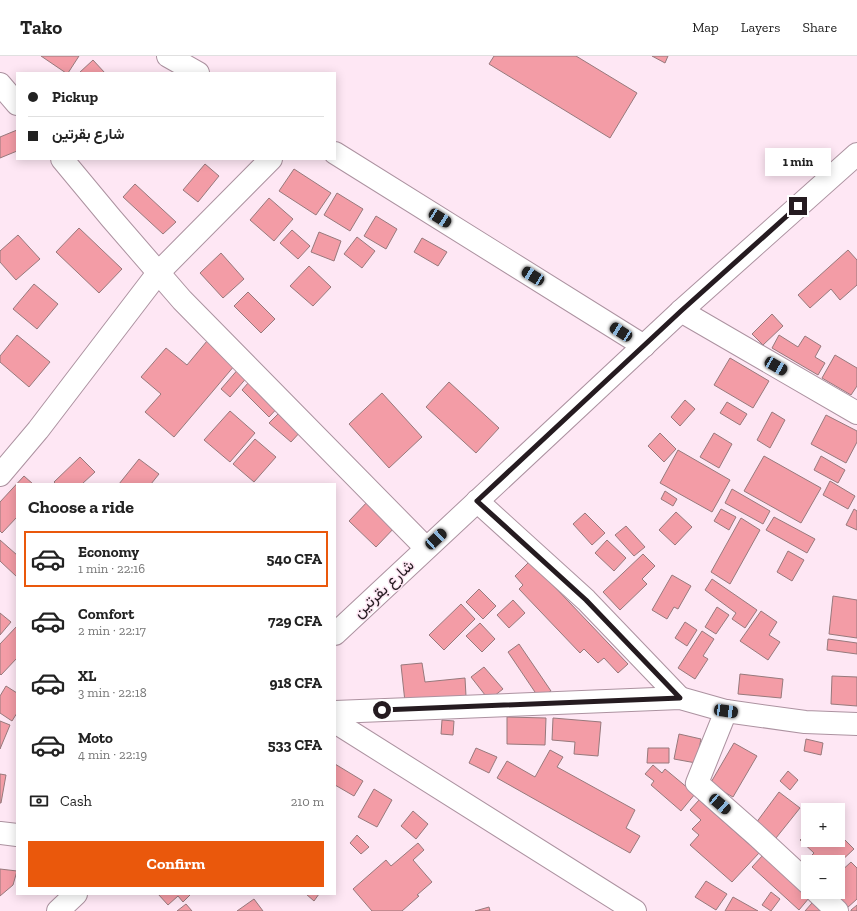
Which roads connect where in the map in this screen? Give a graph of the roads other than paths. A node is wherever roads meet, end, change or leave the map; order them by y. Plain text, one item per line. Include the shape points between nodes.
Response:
1 (168, 56) edge
2 (196, 72) edge
3 (0, 84) edge
4 (16, 103) edge
5 (336, 154) edge
6 (857, 154) edge
7 (63, 160) edge
8 (270, 160) edge
9 (158, 272) junction
10 (681, 311) junction
11 (644, 346) junction
12 (857, 413) edge
13 (0, 475) edge
14 (477, 501) junction
15 (426, 548) junction
16 (336, 633) edge
17 (680, 698) junction
18 (726, 711) junction
19 (336, 712) edge
20 (336, 723) edge
21 (857, 724) edge
22 (0, 833) edge
23 (16, 835) edge
24 (801, 877) edge
25 (75, 895) edge
26 (824, 899) edge
27 (58, 911) edge
28 (635, 911) edge
29 (836, 911) edge

1 - 2 street
3 - 4 street
5 - 11 street
6 - 10 street, شارع بقرتين
7 - 9 street
8 - 9 street
9 - 13 street via 38,430
9 - 15 street via 188,306
10 - 11 street, شارع بقرتين
10 - 12 street
11 - 14 street, شارع بقرتين
14 - 15 street, شارع بقرتين
14 - 17 street via 586,600
15 - 16 street, شارع بقرتين
17 - 18 street
17 - 19 street
18 - 21 street via 805,722
18 - 24 street via 697,783
20 - 28 street
22 - 23 street
25 - 27 street
26 - 29 street

